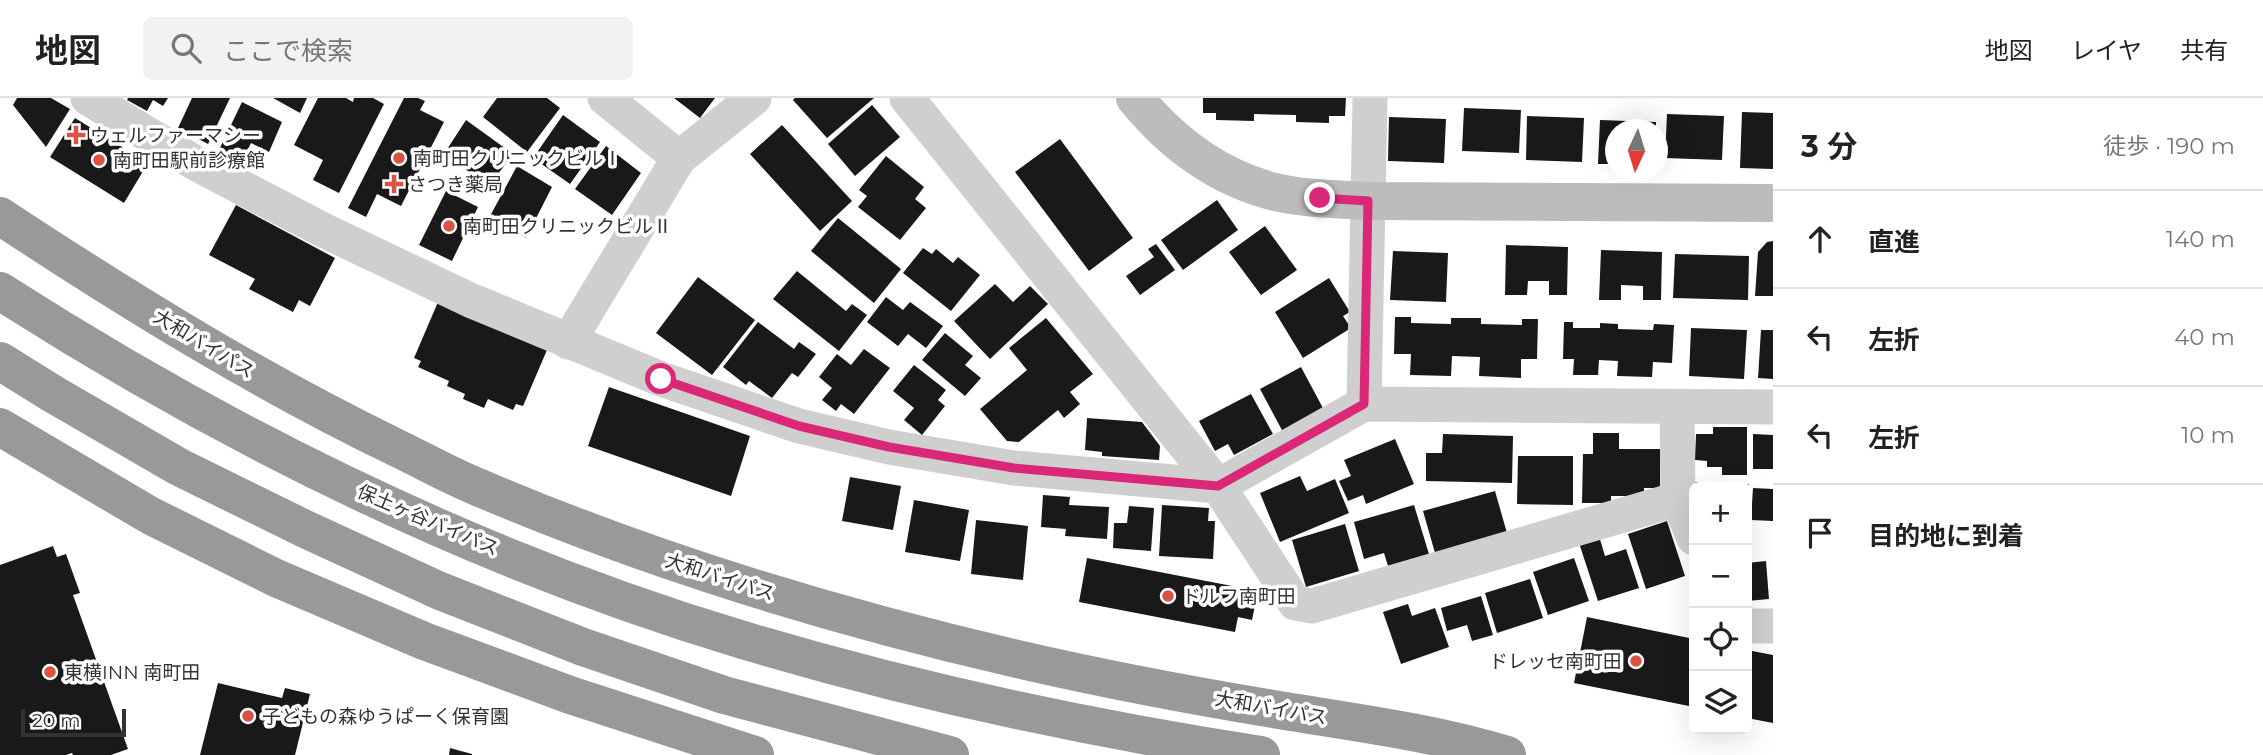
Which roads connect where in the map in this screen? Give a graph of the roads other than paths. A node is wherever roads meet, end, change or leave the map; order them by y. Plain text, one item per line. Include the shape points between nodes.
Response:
1 (88, 98) edge
2 (606, 98) edge
3 (754, 98) edge
4 (907, 98) edge
5 (1135, 98) edge
6 (1370, 98) edge
7 (679, 158) junction
8 (1368, 201) junction
9 (1773, 204) edge
10 (0, 216) edge
11 (0, 292) edge
12 (568, 342) junction
13 (0, 361) edge
14 (1364, 404) junction
15 (1677, 407) junction
16 (1773, 407) edge
17 (0, 428) edge
18 (1218, 486) junction
19 (1678, 499) junction
20 (1689, 526) edge
21 (1752, 626) edge
22 (1773, 626) edge
23 (755, 755) edge
24 (950, 755) edge
25 (1261, 755) edge
26 (1507, 755) edge

1 - 12 street via 197,164 321,229
2 - 7 street
3 - 7 street
4 - 18 street
5 - 8 street via 1182,146 1221,172 1272,191
6 - 8 street
7 - 12 street
8 - 9 street
8 - 14 street
10 - 26 highway, 大和バイパス via 227,359 342,422 477,487 617,543 758,590 1012,658 1129,684 1443,737
11 - 25 highway, 保土ヶ谷バイパス via 198,411 323,474 459,536 599,591 741,639 887,680 1104,729
12 - 18 street via 799,426 889,447 1014,468
13 - 24 highway via 179,467 440,591 724,695
14 - 15 street
14 - 18 street
15 - 16 street
15 - 19 street
17 - 23 highway via 151,516 300,588 424,641 570,695
18 - 19 street via 1295,603 1312,606
19 - 20 street
21 - 22 street

